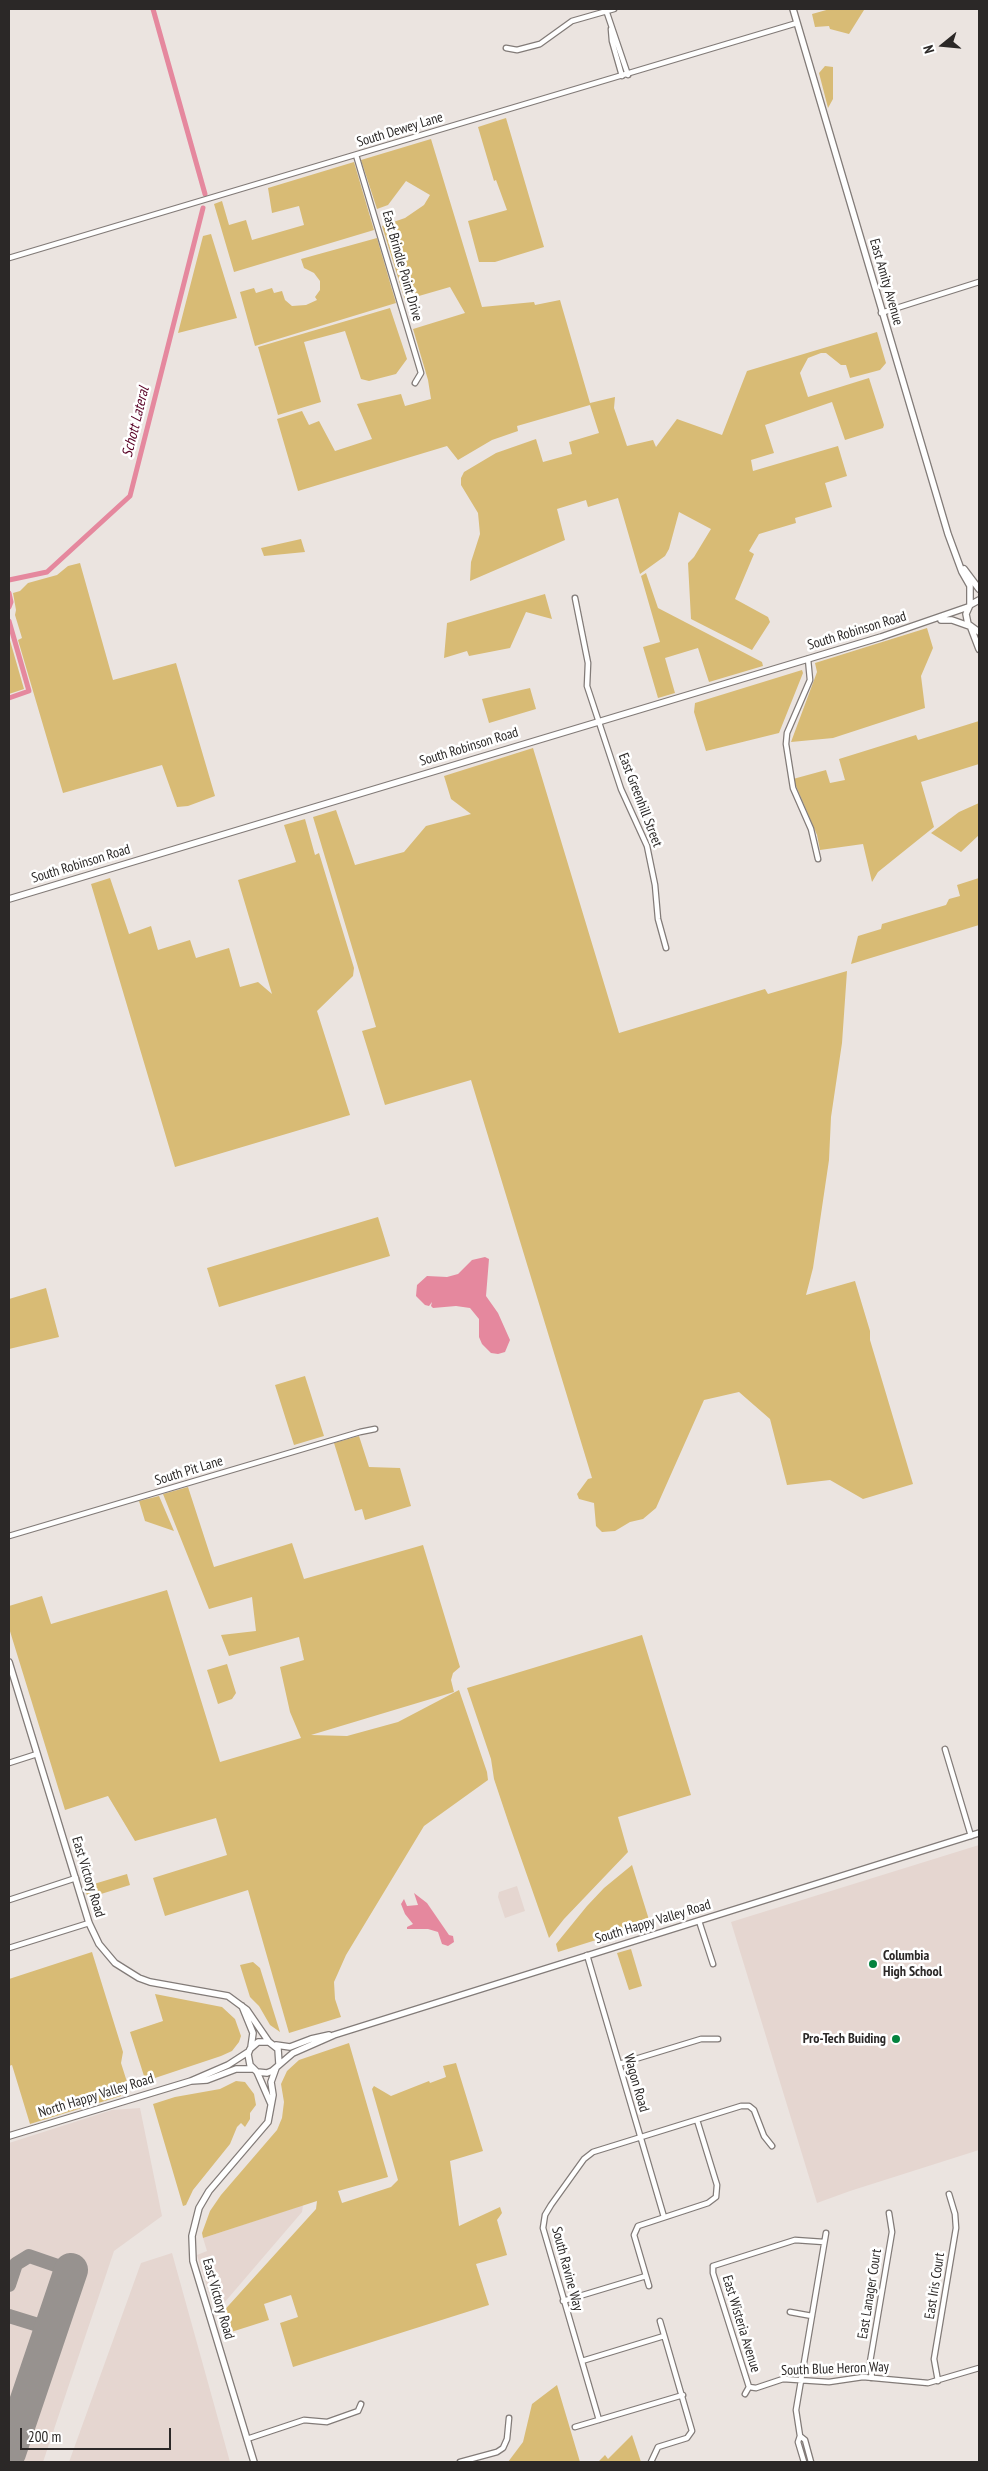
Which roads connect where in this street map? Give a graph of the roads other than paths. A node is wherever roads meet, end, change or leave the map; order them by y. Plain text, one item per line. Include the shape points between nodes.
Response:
1 (614, 9) edge
2 (793, 9) edge
3 (606, 10) edge
4 (797, 23) junction
5 (611, 26) junction
6 (506, 48) dead end
7 (628, 75) junction
8 (622, 76) junction
9 (356, 155) junction
10 (9, 258) edge
11 (979, 282) edge
12 (881, 313) junction
13 (415, 383) dead end
14 (958, 562) junction
15 (979, 589) edge
16 (575, 598) dead end
17 (979, 600) edge
18 (969, 606) junction
19 (936, 620) junction
20 (970, 627) junction
21 (979, 632) edge
22 (979, 649) edge
23 (808, 659) junction
24 (599, 721) junction
25 (818, 860) dead end
26 (9, 899) edge
27 (666, 948) dead end
28 (376, 1429) dead end
29 (9, 1536) edge
30 (9, 1662) edge
31 (945, 1748) dead end
32 (37, 1754) junction
33 (9, 1763) edge
34 (979, 1833) edge
35 (971, 1836) junction
36 (76, 1878) junction
37 (9, 1900) edge
38 (699, 1920) junction
39 (89, 1923) junction
40 (9, 1948) edge
41 (587, 1955) junction
42 (712, 1964) dead end
43 (242, 2006) junction
44 (334, 2035) junction
45 (718, 2040) dead end
46 (272, 2043) junction
47 (250, 2049) junction
48 (619, 2064) junction
49 (277, 2066) junction
50 (255, 2070) junction
51 (192, 2081) junction
52 (271, 2104) junction
53 (697, 2120) junction
54 (9, 2136) edge
55 (640, 2138) junction
56 (772, 2146) dead end
57 (949, 2194) dead end
58 (889, 2213) dead end
59 (664, 2217) junction
60 (826, 2233) dead end
61 (824, 2242) junction
62 (708, 2264) dead end
63 (714, 2266) junction
64 (646, 2276) junction
65 (649, 2286) dead end
66 (563, 2302) junction
67 (790, 2312) dead end
68 (812, 2316) junction
69 (660, 2321) dead end
70 (664, 2336) junction
71 (582, 2361) junction
72 (979, 2368) edge
73 (872, 2378) junction
74 (802, 2380) junction
75 (938, 2381) junction
76 (749, 2387) junction
77 (745, 2394) dead end
78 (682, 2395) junction
79 (362, 2404) dead end
80 (510, 2418) dead end
81 (599, 2420) junction
82 (575, 2427) dead end
83 (800, 2436) junction
84 (247, 2439) junction
85 (254, 2462) edge
86 (460, 2462) edge
87 (651, 2462) edge
88 (804, 2462) edge
89 (811, 2462) edge

1 - 3 street
2 - 4 street, East Amity Avenue
3 - 5 street
3 - 6 street via 572,21 540,44 517,50
4 - 7 street, South Dewey Lane
4 - 12 street, East Amity Avenue
5 - 7 street
5 - 8 street
7 - 8 street, South Dewey Lane
8 - 9 street, South Dewey Lane
9 - 10 street, South Dewey Lane
9 - 13 street, East Brindle Point Drive via 421,373
11 - 12 street
12 - 14 street, East Amity Avenue
14 - 15 street, East Amity Avenue
14 - 18 street, East Amity Avenue via 971,591
16 - 24 street, East Greenhill Street via 588,663 587,686
17 - 18 street, South Robinson Road
18 - 19 street, South Robinson Road
18 - 20 street, East Amity Avenue via 966,619
19 - 20 street, South Robinson Road via 952,620
19 - 23 street, South Robinson Road
20 - 21 street, South Robinson Road
20 - 22 street
23 - 24 street, South Robinson Road
23 - 25 street via 810,680 787,733 786,744 791,781 811,829
24 - 26 street, South Robinson Road
24 - 27 street, East Greenhill Street via 621,789 647,846 658,919
28 - 29 street, South Pit Lane
30 - 32 street, East Victory Road
31 - 35 street
32 - 33 street
32 - 36 street, East Victory Road
34 - 35 street, South Happy Valley Road
35 - 38 street, South Happy Valley Road
36 - 37 street
36 - 39 street, East Victory Road
38 - 41 street, South Happy Valley Road
38 - 42 street
39 - 40 street
39 - 43 street, East Victory Road via 107,1956 128,1972 150,1982 221,1994
41 - 44 street, South Happy Valley Road
41 - 48 street, Wagon Road
43 - 46 street, East Victory Road
43 - 47 street via 253,2033
44 - 46 street via 320,2036 290,2047
44 - 49 street via 292,2053
45 - 48 street via 701,2039
46 - 47 street via 258,2042
46 - 49 street via 280,2054
47 - 50 street via 248,2060
47 - 51 street, North Happy Valley Road via 235,2061
48 - 55 street, Wagon Road
49 - 50 street via 267,2073
49 - 52 street, East Victory Road via 271,2082
50 - 51 street, North Happy Valley Road via 236,2069 207,2080
50 - 52 street
51 - 54 street, North Happy Valley Road
52 - 84 street, East Victory Road via 268,2122 262,2132 209,2190 199,2208 192,2236 193,2261
53 - 55 street, South Ravine Way
53 - 56 street, South Ravine Way via 741,2106 751,2107
53 - 59 street via 717,2185 716,2197 708,2203
55 - 59 street, Wagon Road
55 - 66 street, South Ravine Way via 588,2155 545,2215 543,2228
57 - 75 street, East Iris Court via 956,2228 934,2359
58 - 73 street, East Lanager Court via 892,2232 870,2362
59 - 64 street via 642,2224 635,2230
60 - 61 street
61 - 63 street via 795,2240
61 - 68 street
62 - 63 street
63 - 76 street, East Wisteria Avenue via 713,2273
64 - 65 street
64 - 66 street
66 - 71 street, South Ravine Way
67 - 68 street
68 - 74 street
69 - 70 street
70 - 71 street
70 - 78 street
71 - 81 street, South Ravine Way
72 - 75 street, South Blue Heron Way
73 - 74 street, South Blue Heron Way via 829,2382
73 - 75 street, South Blue Heron Way
74 - 76 street, South Blue Heron Way
74 - 83 street via 796,2410
76 - 77 street
78 - 81 street
78 - 87 street via 692,2426 691,2435 658,2447
79 - 84 street via 358,2411 327,2422 304,2420
80 - 86 street via 503,2448
81 - 82 street
83 - 88 street via 798,2442
83 - 89 street
84 - 85 street, East Victory Road

